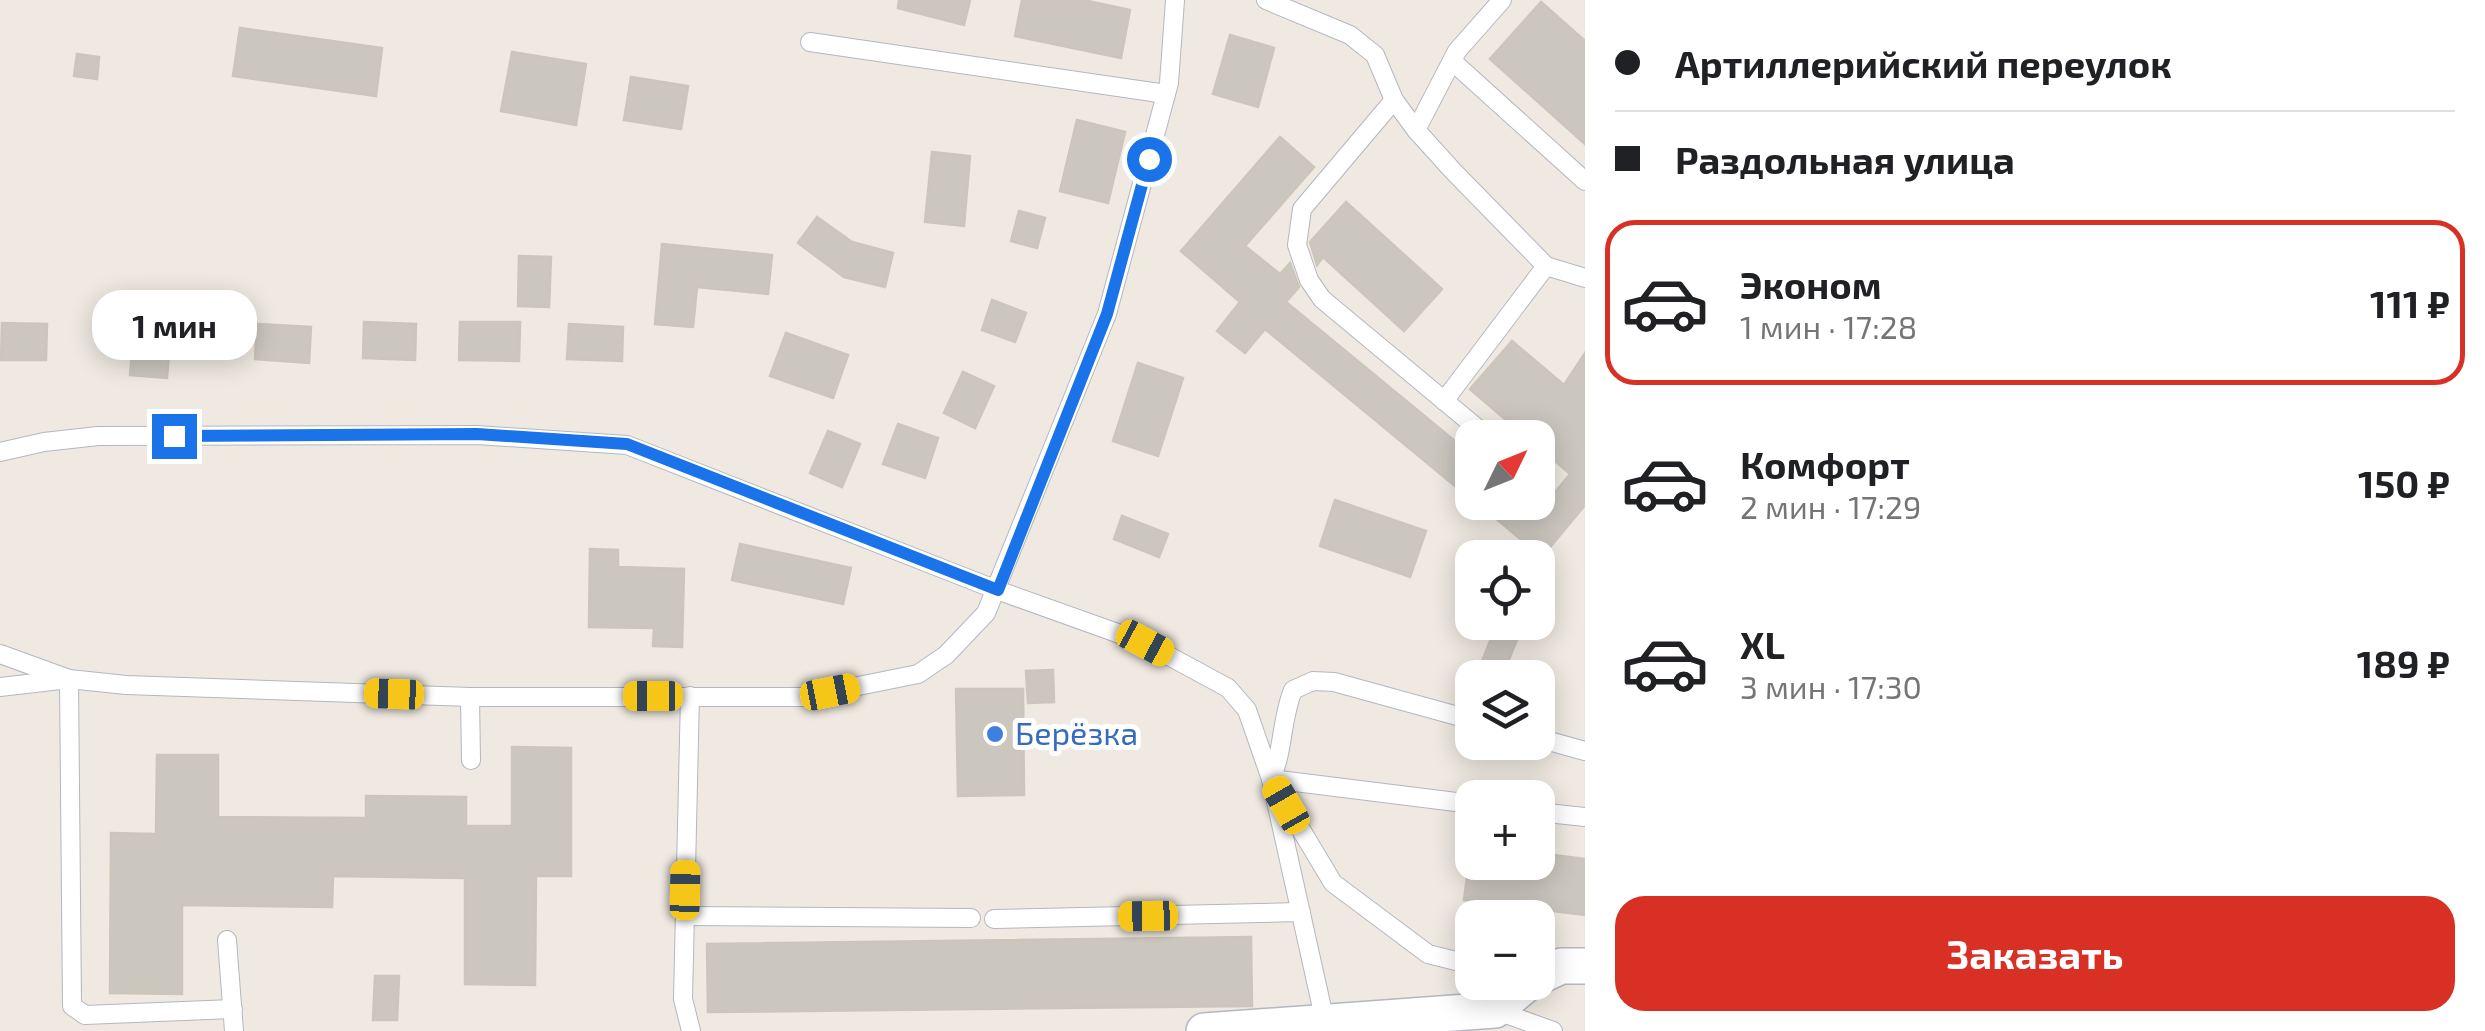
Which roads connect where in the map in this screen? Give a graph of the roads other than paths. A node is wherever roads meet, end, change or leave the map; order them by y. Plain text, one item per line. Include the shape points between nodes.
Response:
1 (1175, 0) edge
2 (1266, 0) edge
3 (1502, 0) edge
4 (810, 42) dead end
5 (1452, 61) junction
6 (1166, 94) junction
7 (1394, 100) junction
8 (1416, 130) junction
9 (1585, 181) edge
10 (1546, 266) junction
11 (1585, 278) edge
12 (1444, 401) junction
13 (1467, 420) edge
14 (0, 452) edge
15 (998, 590) junction
16 (0, 654) edge
17 (69, 680) junction
18 (0, 688) edge
19 (690, 696) junction
20 (470, 697) junction
21 (1455, 715) edge
22 (1555, 743) edge
23 (1585, 751) edge
24 (470, 760) dead end
25 (1271, 779) junction
26 (1455, 802) edge
27 (1555, 814) edge
28 (1585, 818) edge
29 (1301, 912) junction
30 (685, 916) junction
31 (971, 918) dead end
32 (994, 920) dead end
33 (227, 940) dead end
34 (1455, 961) edge
35 (1585, 966) edge
36 (1555, 969) edge
37 (1507, 1000) edge
38 (233, 1009) junction
39 (1495, 1010) junction
40 (1431, 1023) edge
41 (1326, 1026) edge
42 (234, 1031) edge
43 (691, 1031) edge
44 (1204, 1031) edge
45 (1553, 1031) edge

1 - 6 lane
2 - 7 lane via 1350,35 1375,54
3 - 5 lane
4 - 6 lane
5 - 8 lane
5 - 9 lane
6 - 15 lane via 1107,314
7 - 8 lane
7 - 12 lane via 1302,209 1297,245 1322,298
8 - 10 lane
10 - 11 lane
10 - 12 lane
12 - 13 lane
14 - 15 lane via 118,436 477,434 627,444
15 - 19 lane via 967,634 918,674 804,697
15 - 25 lane via 1145,643 1228,688 1247,710
16 - 17 lane
17 - 18 lane
17 - 20 lane
17 - 38 lane via 72,1006 85,1015
19 - 20 lane
19 - 30 lane
20 - 24 lane
21 - 25 lane via 1313,681 1293,690
22 - 23 lane
25 - 26 lane
25 - 29 lane
25 - 34 lane via 1333,883 1428,954
27 - 28 lane
29 - 32 lane
29 - 41 lane
30 - 31 lane
30 - 43 lane via 684,999
33 - 38 lane
35 - 36 street
37 - 39 street
38 - 42 lane
39 - 40 street
39 - 45 lane
40 - 41 street
41 - 44 street

